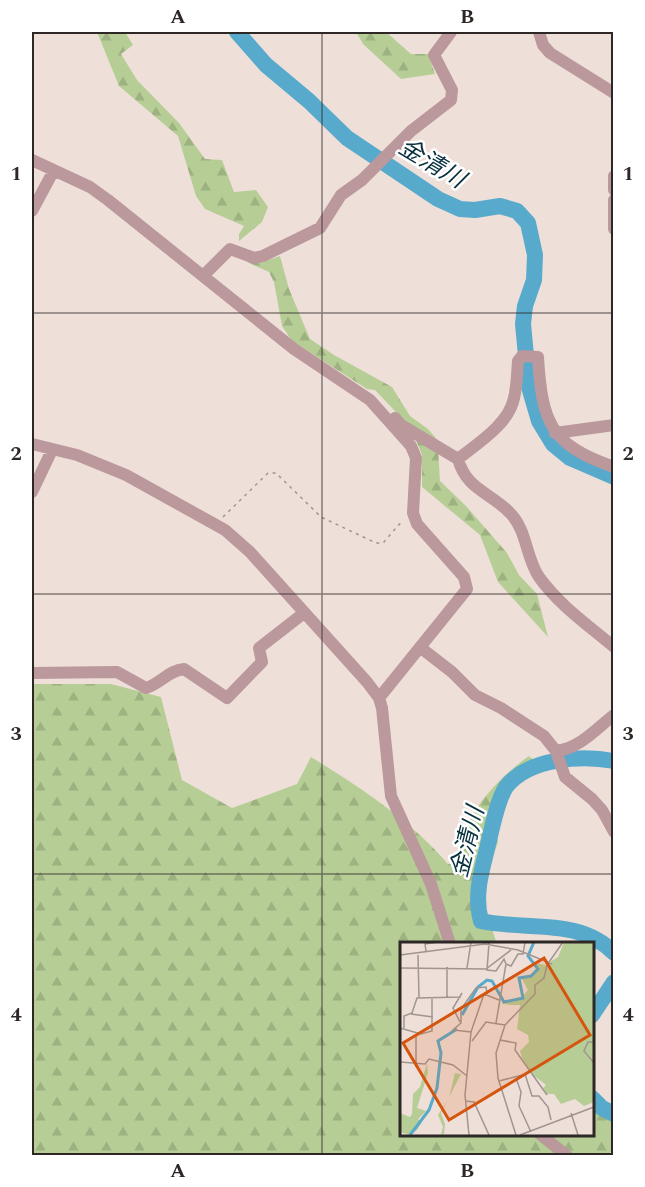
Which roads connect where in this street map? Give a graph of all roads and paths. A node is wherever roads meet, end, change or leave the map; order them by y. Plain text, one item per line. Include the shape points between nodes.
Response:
1 (451, 32) edge
2 (539, 32) edge
3 (614, 93) edge
4 (32, 160) edge
5 (54, 170) junction
6 (614, 176) edge
7 (614, 190) edge
8 (614, 200) edge
9 (32, 211) edge
10 (614, 229) edge
11 (203, 276) junction
12 (370, 400) junction
13 (614, 425) edge
14 (555, 433) junction
15 (32, 444) edge
16 (52, 450) junction
17 (458, 459) junction
18 (614, 466) edge
19 (32, 492) edge
20 (413, 513) junction
21 (217, 525) junction
22 (304, 613) junction
23 (614, 647) edge
24 (421, 648) junction
25 (32, 673) edge
26 (379, 698) junction
27 (614, 715) edge
28 (557, 753) junction
29 (614, 832) edge
30 (449, 942) edge
31 (543, 1136) edge
32 (567, 1155) edge

1 - 11 street via 434,55 452,90 451,100 341,195 320,228 263,256 254,258 230,249
2 - 3 street via 550,53
4 - 5 street
5 - 9 street
5 - 11 street via 90,187
6 - 7 street
8 - 10 street
11 - 12 street via 294,349
12 - 17 street via 377,398 401,425
12 - 20 street via 411,446 416,458
13 - 14 street
14 - 17 street via 540,392 538,357 528,356 518,360 514,400 496,430
14 - 18 street via 584,457
15 - 16 street
16 - 19 street
16 - 21 street via 126,475
17 - 23 street via 469,482 511,513 540,578 574,615
20 - 21 path via 383,543 376,543 321,517 276,473 268,473
20 - 24 street via 417,524 464,577 467,589
21 - 22 street via 250,552
22 - 25 street via 260,648 262,662 226,698 184,669 175,670 155,686 146,688 117,672
22 - 26 street
24 - 26 street
24 - 28 street via 475,695 544,736
26 - 30 street via 390,796 431,884
27 - 28 street via 567,750
28 - 29 street via 565,777 602,810
31 - 32 street

